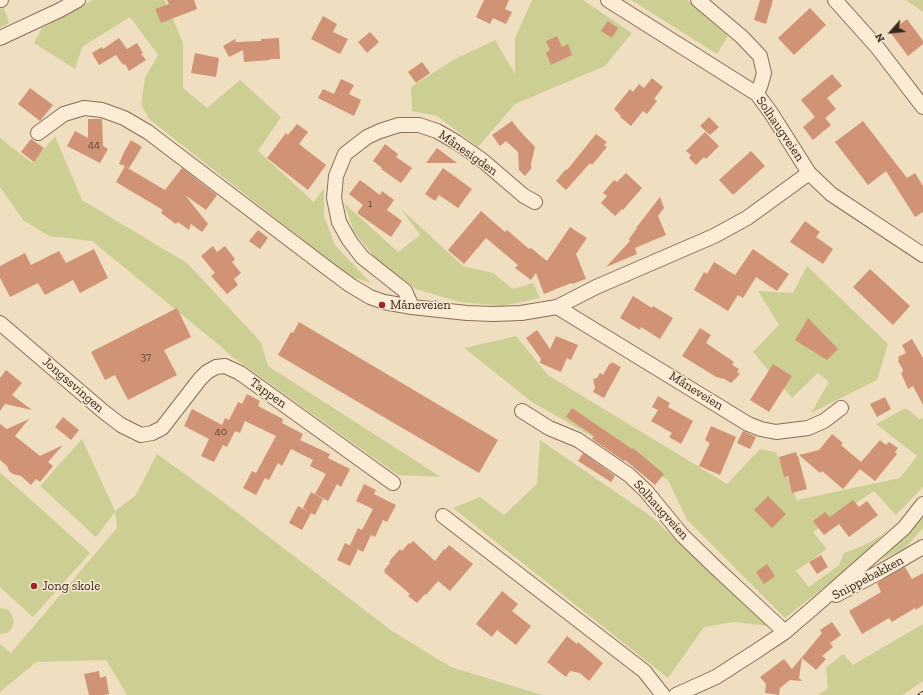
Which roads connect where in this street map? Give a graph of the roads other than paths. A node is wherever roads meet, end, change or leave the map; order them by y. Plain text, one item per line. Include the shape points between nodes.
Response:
1 (78, 0) edge
2 (608, 0) edge
3 (698, 0) edge
4 (836, 0) edge
5 (0, 38) edge
6 (757, 94) junction
7 (923, 107) edge
8 (38, 132) dead end
9 (809, 173) junction
10 (536, 202) dead end
11 (923, 255) edge
12 (412, 307) junction
13 (557, 307) junction
14 (0, 323) edge
15 (841, 408) dead end
16 (522, 411) dead end
17 (152, 433) joint
18 (393, 483) dead end
19 (923, 504) edge
20 (443, 516) dead end
21 (923, 547) edge
22 (813, 608) junction
23 (785, 632) junction
24 (663, 695) edge
25 (676, 695) edge

1 - 5 street
2 - 6 street, Solhaugveien
3 - 6 street via 742,36 760,56 764,73
4 - 7 street via 877,47
6 - 9 street, Solhaugveien
8 - 12 street via 64,114 84,108 102,110 124,118 148,132 350,285 384,302
9 - 11 street, Solhaugveien via 831,194
9 - 13 street via 747,218 714,236 596,287
10 - 12 street, Månesigden via 524,196 482,160 456,142 437,131 419,125 399,125 380,130 345,154 336,176 334,198 339,222 362,257 405,291
12 - 13 street via 493,314 521,313
13 - 15 street, Måneveien via 748,424 761,429 776,432 808,428 824,421
14 - 17 street, Jongssvingen via 121,425 141,434
16 - 23 street, Solhaugveien via 549,428 578,440 629,475 646,491 682,535
17 - 18 street, Tappen via 162,428 206,372 225,366 240,373
19 - 22 street via 904,528
20 - 24 street via 644,671
21 - 22 street, Snippebakken
22 - 23 street
23 - 25 street via 716,677

